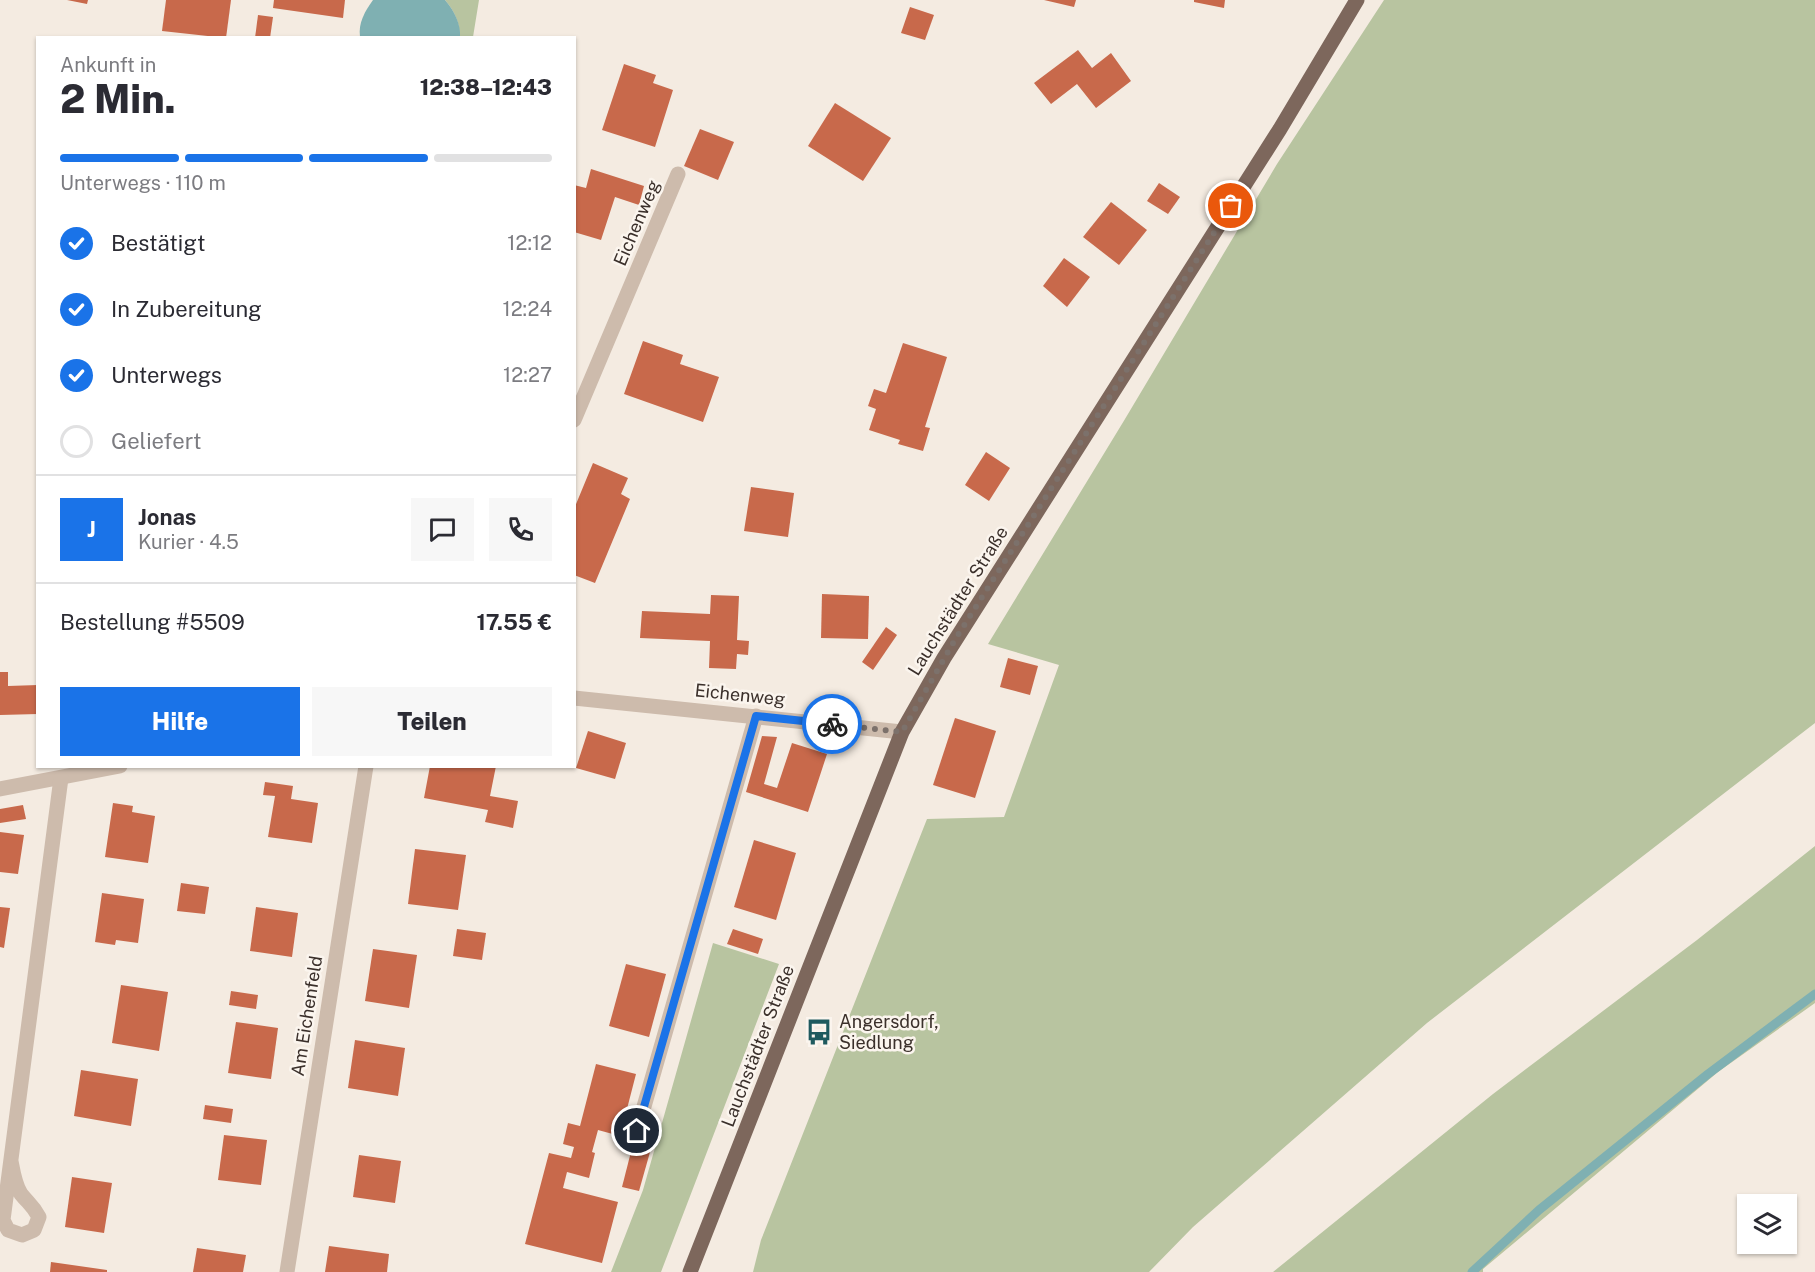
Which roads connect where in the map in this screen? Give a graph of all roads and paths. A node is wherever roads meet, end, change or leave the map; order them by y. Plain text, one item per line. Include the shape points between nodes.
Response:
1 (1357, 0) edge
2 (678, 174) dead end
3 (576, 415) edge
4 (576, 698) edge
5 (756, 716) junction
6 (902, 732) junction
7 (110, 768) edge
8 (366, 768) edge
9 (61, 778) junction
10 (0, 789) edge
11 (637, 1131) dead end
12 (11, 1161) dead end
13 (287, 1272) edge
14 (690, 1272) edge

1 - 6 main road, Lauchstädter Straße via 1280,129 944,658
2 - 3 street, Eichenweg
4 - 5 street, Eichenweg
5 - 6 street, Eichenweg
5 - 11 street
6 - 14 main road, Lauchstädter Straße
7 - 9 street
8 - 13 street, Am Eichenfeld
9 - 10 street
9 - 12 street

